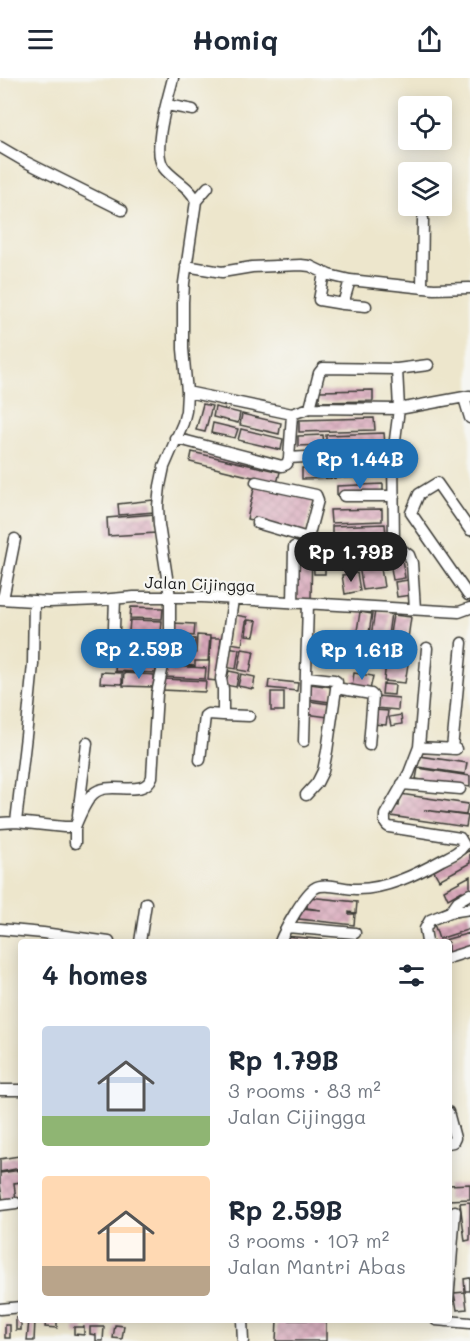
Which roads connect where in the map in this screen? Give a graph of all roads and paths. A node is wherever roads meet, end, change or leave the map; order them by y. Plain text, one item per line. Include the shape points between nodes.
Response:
1 (173, 78) edge
2 (166, 105) junction
3 (193, 110) dead end
4 (0, 147) edge
5 (208, 187) dead end
6 (196, 201) junction
7 (122, 210) dead end
8 (423, 219) dead end
9 (186, 267) junction
10 (324, 273) junction
11 (350, 280) junction
12 (422, 288) junction
13 (470, 288) edge
14 (343, 304) junction
15 (366, 306) dead end
16 (428, 365) dead end
17 (397, 369) junction
18 (187, 392) junction
19 (467, 397) edge
20 (310, 408) junction
21 (399, 409) junction
22 (292, 414) junction
23 (470, 418) edge
24 (175, 438) junction
25 (393, 455) junction
26 (289, 458) junction
27 (256, 482) dead end
28 (344, 496) dead end
29 (394, 496) junction
30 (257, 523) dead end
31 (470, 530) edge
32 (308, 538) junction
33 (15, 539) dead end
34 (394, 544) junction
35 (294, 547) dead end
36 (469, 595) edge
37 (170, 597) junction
38 (1, 599) edge
39 (115, 599) junction
40 (233, 600) junction
41 (34, 601) junction
42 (293, 603) junction
43 (308, 604) junction
44 (470, 608) edge
45 (415, 609) junction
46 (459, 612) junction
47 (462, 643) dead end
48 (427, 648) dead end
49 (113, 656) dead end
50 (307, 677) junction
51 (336, 688) junction
52 (223, 715) junction
53 (249, 716) dead end
54 (304, 741) dead end
55 (87, 743) dead end
56 (369, 745) dead end
57 (419, 747) junction
58 (200, 760) dead end
59 (402, 784) junction
60 (460, 789) dead end
61 (306, 795) dead end
62 (16, 822) junction
63 (0, 823) edge
64 (77, 824) junction
65 (75, 843) dead end
66 (470, 894) edge
67 (146, 903) dead end
68 (470, 909) edge
69 (450, 912) junction
70 (287, 927) junction
71 (0, 928) edge
72 (355, 933) dead end
73 (87, 939) edge
74 (140, 939) edge
75 (281, 939) edge
76 (427, 939) edge
77 (470, 951) edge
78 (452, 956) edge
79 (0, 1090) edge
80 (18, 1090) edge
81 (452, 1127) edge
82 (452, 1142) edge
83 (16, 1203) dead end
84 (0, 1205) edge
85 (455, 1211) dead end
86 (452, 1250) edge
87 (18, 1307) edge
88 (0, 1309) edge
89 (452, 1322) edge
90 (242, 1323) edge
91 (470, 1323) edge
92 (243, 1341) edge

1 - 2 street
2 - 3 street
2 - 6 street via 159,159
4 - 7 street
5 - 6 street
6 - 9 street
8 - 12 street
9 - 10 street via 222,272 302,265
9 - 18 street via 183,349
10 - 11 street
10 - 14 street via 319,304
11 - 12 street
11 - 14 street
12 - 13 street
14 - 15 street
16 - 17 street
17 - 20 street via 323,368
17 - 21 street
18 - 22 street
18 - 24 street via 183,423
19 - 21 street
19 - 23 street
20 - 21 street
20 - 22 street
21 - 25 street
22 - 26 street
24 - 26 street via 281,466
24 - 37 street via 161,477 158,506
25 - 26 street
25 - 29 street
27 - 32 street via 316,495
28 - 29 street
29 - 34 street
30 - 32 street
31 - 36 street via 437,483 419,494 411,513
32 - 34 street via 318,547
33 - 38 street
34 - 45 street via 409,555 412,563
35 - 42 street
36 - 46 street
37 - 39 street, Jalan Cijingga
37 - 40 street, Jalan Cijingga
37 - 64 street via 170,635 157,693 152,780 144,787 97,791
38 - 41 street, Jalan Cijingga
39 - 41 street, Jalan Cijingga
39 - 49 street
40 - 42 street, Jalan Cijingga
40 - 52 street via 220,679
41 - 62 street via 33,664
42 - 43 street, Jalan Cijingga
43 - 45 street, Jalan Cijingga
43 - 50 street
44 - 46 street, Jalan Cijingga
45 - 46 street, Jalan Cijingga
47 - 57 street via 454,749
48 - 57 street
50 - 51 street via 336,680
50 - 54 street
51 - 56 street via 373,696
51 - 61 street via 323,771
52 - 53 street
52 - 58 street via 205,716
55 - 64 street
57 - 59 street
59 - 60 street
59 - 70 street via 385,815 386,825 460,838 463,847 393,883 359,889 315,888
62 - 63 street
62 - 64 street via 64,827
64 - 65 street
66 - 69 street
67 - 74 street
68 - 69 street
69 - 76 street via 428,922
70 - 72 street
70 - 75 street
71 - 73 street
77 - 78 street
79 - 80 street
81 - 82 street
83 - 84 street
85 - 86 street
87 - 88 street
89 - 91 street
90 - 92 street

